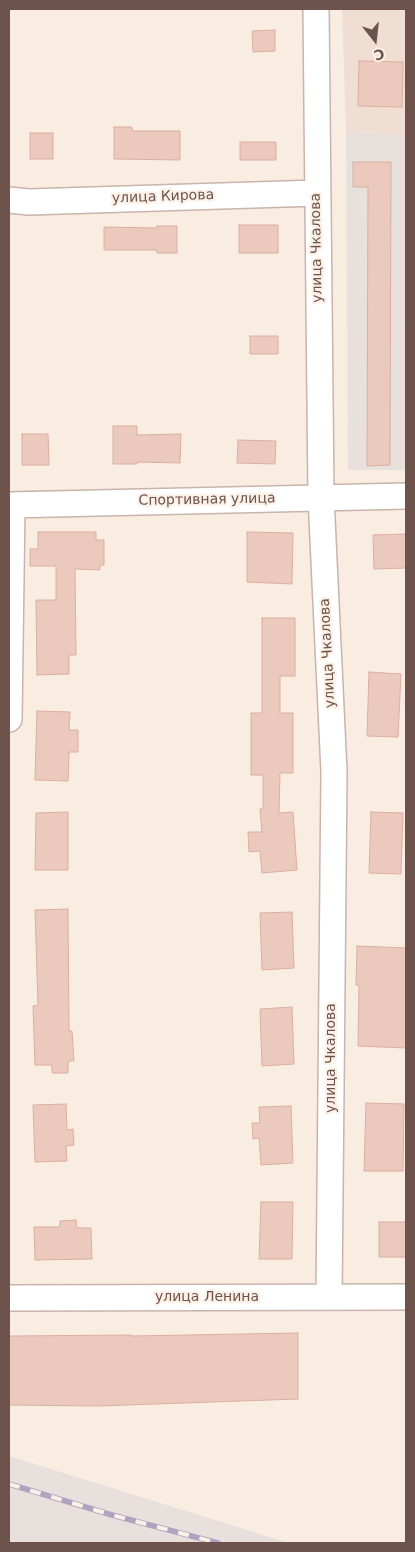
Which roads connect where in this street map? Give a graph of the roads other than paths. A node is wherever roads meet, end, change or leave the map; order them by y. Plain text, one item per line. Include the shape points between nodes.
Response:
1 (316, 9) edge
2 (316, 193) junction
3 (9, 200) edge
4 (406, 496) edge
5 (321, 498) junction
6 (10, 505) edge
7 (9, 719) edge
8 (330, 1297) junction
9 (406, 1297) edge
10 (9, 1298) edge

1 - 2 street, улица Чкалова
2 - 3 street, улица Кирова
2 - 5 street, улица Чкалова
4 - 5 street, Спортивная улица
5 - 6 street, Спортивная улица
5 - 8 street, улица Чкалова via 334,772
6 - 7 street
8 - 9 street, улица Ленина
8 - 10 street, улица Ленина

